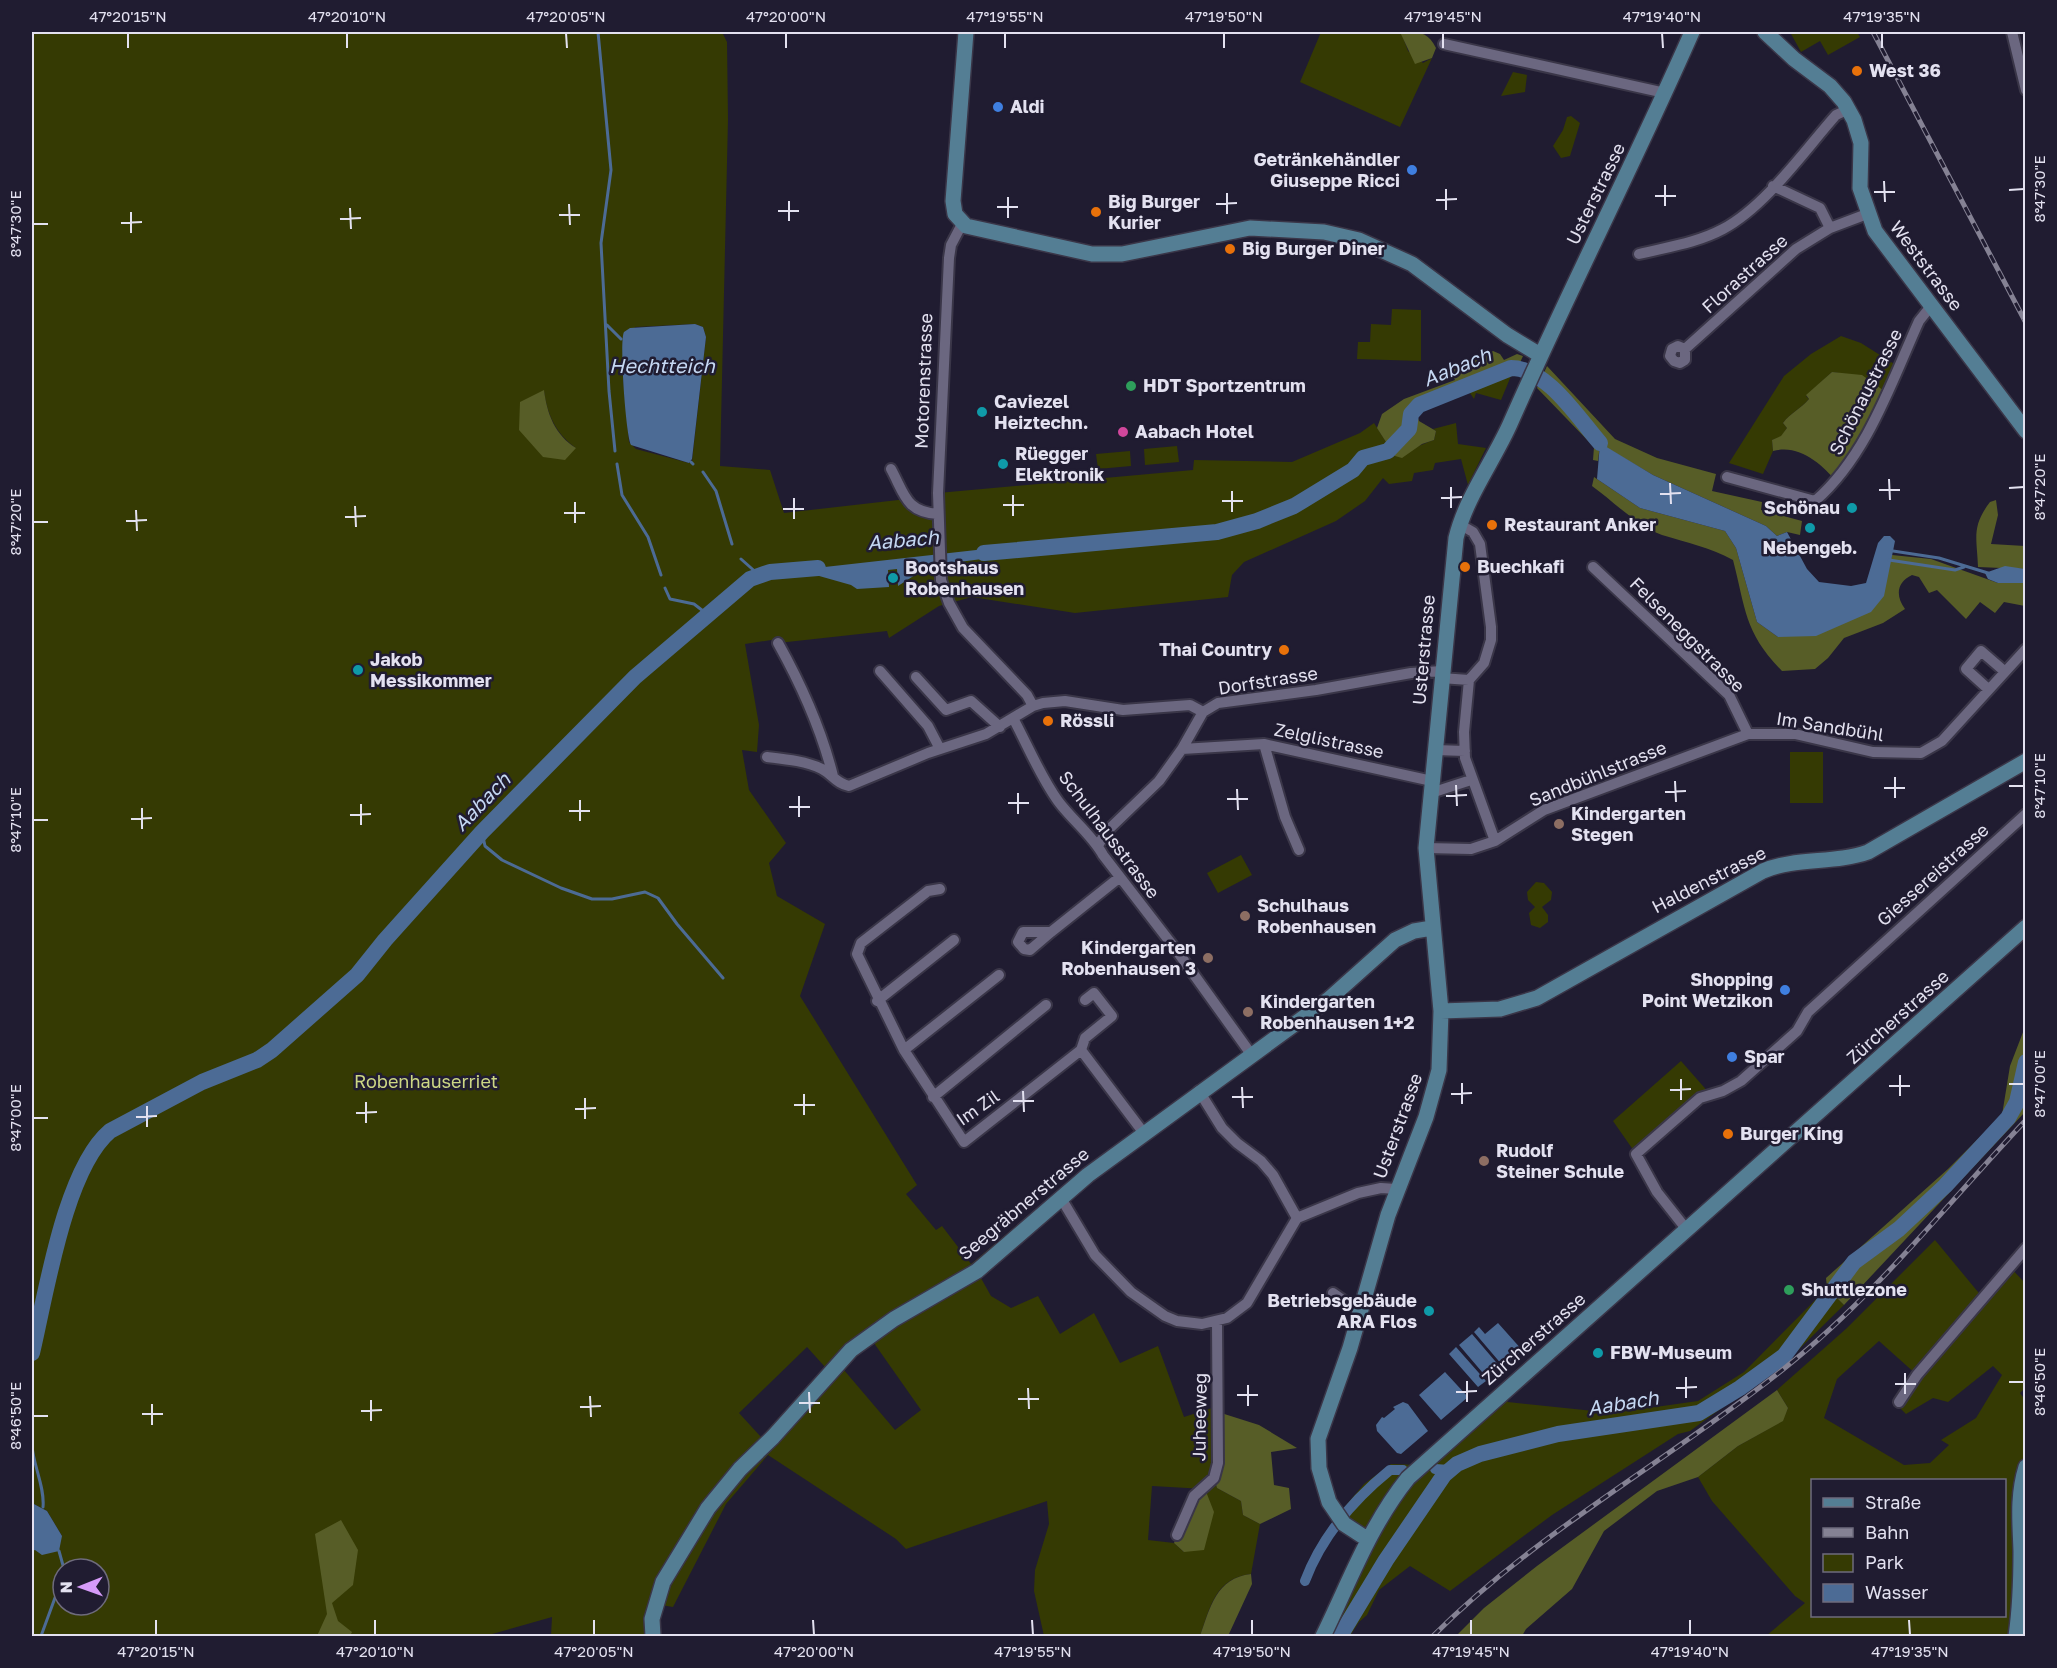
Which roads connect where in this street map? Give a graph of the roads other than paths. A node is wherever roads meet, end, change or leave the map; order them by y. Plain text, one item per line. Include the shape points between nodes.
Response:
1 (966, 32) edge
2 (1692, 32) edge
3 (1765, 32) edge
4 (2012, 32) edge
5 (1444, 44) dead end
6 (2025, 90) edge
7 (1665, 93) junction
8 (1849, 109) junction
9 (1773, 186) junction
10 (1867, 214) junction
11 (962, 224) junction
12 (1830, 228) junction
13 (1639, 254) dead end
14 (1931, 306) junction
15 (1685, 349) dead end
16 (1537, 360) junction
17 (2025, 430) edge
18 (891, 469) dead end
19 (1727, 477) dead end
20 (938, 514) junction
21 (1459, 524) junction
22 (1593, 567) dead end
23 (778, 643) dead end
24 (2025, 649) edge
25 (2003, 670) junction
26 (880, 671) dead end
27 (1442, 674) junction
28 (916, 677) dead end
29 (1469, 680) junction
30 (1987, 688) junction
31 (1033, 705) junction
32 (1203, 712) junction
33 (1013, 718) junction
34 (1000, 727) junction
35 (1748, 734) junction
36 (1264, 744) junction
37 (940, 749) junction
38 (1182, 750) junction
39 (1435, 750) junction
40 (1464, 751) junction
41 (766, 756) dead end
42 (2025, 761) edge
43 (833, 776) junction
44 (1471, 780) junction
45 (1431, 787) junction
46 (2025, 814) edge
47 (1495, 841) junction
48 (1099, 844) junction
49 (1426, 848) junction
50 (1299, 850) dead end
51 (1120, 877) junction
52 (940, 889) dead end
53 (2025, 927) edge
54 (1432, 928) junction
55 (1051, 932) dead end
56 (954, 940) dead end
57 (999, 975) dead end
58 (1086, 1000) dead end
59 (877, 1001) junction
60 (1046, 1005) dead end
61 (1441, 1011) junction
62 (904, 1050) junction
63 (1081, 1050) junction
64 (1251, 1054) junction
65 (1199, 1091) junction
66 (933, 1097) junction
67 (1143, 1132) junction
68 (1396, 1189) junction
69 (1062, 1198) junction
70 (1297, 1218) junction
71 (1687, 1230) junction
72 (2025, 1248) edge
73 (1333, 1293) dead end
74 (1360, 1312) junction
75 (1217, 1322) junction
76 (1899, 1402) dead end
77 (2025, 1467) edge
78 (1177, 1535) dead end
79 (1367, 1539) junction
80 (653, 1636) edge
81 (1323, 1636) edge
82 (2016, 1636) edge

1 - 11 main road via 953,201
2 - 7 main road, Usterstrasse
3 - 8 main road, Weststrasse via 1830,86
4 - 6 street
5 - 7 street
7 - 16 main road, Usterstrasse
8 - 9 street via 1836,115
8 - 10 main road, Weststrasse via 1861,142 1860,188
9 - 12 street via 1820,208
9 - 13 street via 1724,229
10 - 12 street, Florastrasse
10 - 14 main road, Weststrasse via 1881,241
11 - 16 main road via 1070,249 1122,254 1250,228 1324,232 1359,240 1412,264
11 - 20 street, Motorenstrasse via 951,244 949,258
12 - 15 street, Florastrasse via 1789,255
14 - 17 main road, Weststrasse
14 - 19 street, Schönaustrasse via 1919,321 1855,454 1837,482 1815,501
16 - 21 main road, Usterstrasse
18 - 20 street via 914,509
20 - 31 street, Motorenstrasse via 940,569 946,597 959,622
21 - 27 main road, Usterstrasse
21 - 29 street via 1473,532 1480,544 1491,627 1484,663
22 - 35 street, Felseneggstrasse via 1729,695
23 - 43 street via 804,688
24 - 25 street, Im Sandbühl
25 - 30 street, Im Sandbühl
25 - 30 street via 1981,651 1966,669
26 - 37 street via 928,726
27 - 29 street, Dorfstrasse
27 - 32 street, Dorfstrasse via 1411,673 1316,690 1227,700
27 - 39 main road, Usterstrasse
28 - 34 street via 946,710 971,701
29 - 40 street
30 - 35 street, Im Sandbühl via 1942,741 1921,753 1874,752 1795,734
31 - 32 street, Dorfstrasse via 1065,701 1135,710 1190,705
31 - 33 street, Dorfstrasse
32 - 38 street
33 - 34 street, Dorfstrasse
33 - 48 street, Schulhausstrasse via 1055,797 1090,839
34 - 37 street, Dorfstrasse
35 - 47 street, Sandbühlstrasse via 1544,810
36 - 38 street, Zelglistrasse
36 - 45 street, Zelglistrasse
36 - 50 street via 1285,818
37 - 43 street, Dorfstrasse via 855,785 841,785
38 - 48 street via 1150,792 1106,832
39 - 40 street
39 - 45 main road, Usterstrasse
40 - 44 street
41 - 43 street, Dorfstrasse via 816,767
42 - 61 main road, Haldenstrasse via 1868,852 1842,860 1782,865 1763,871 1537,998 1500,1010
44 - 45 street
44 - 47 street
45 - 49 main road, Usterstrasse
46 - 71 street, Giessereistrasse via 1808,1012 1797,1031 1741,1081 1700,1098 1636,1154 1657,1192
47 - 49 street, Sandbühlstrasse via 1471,849
48 - 51 street, Schulhausstrasse
49 - 54 main road, Usterstrasse
51 - 55 street
51 - 64 street, Schulhausstrasse
52 - 59 street, Im Zil via 928,891 859,947 857,958
53 - 71 main road, Zürcherstrasse
54 - 61 main road, Usterstrasse
54 - 64 main road, Seegräbnerstrasse via 1414,930 1395,940 1334,994
56 - 59 street
57 - 62 street
58 - 63 street, Im Zil via 1094,993 1112,1016 1085,1038
59 - 62 street, Im Zil
60 - 66 street, Im Zil
61 - 68 main road, Usterstrasse via 1441,1052 1435,1087
62 - 66 street, Im Zil
63 - 66 street, Im Zil via 964,1142
63 - 67 street
64 - 65 main road, Seegräbnerstrasse
65 - 67 main road, Seegräbnerstrasse
65 - 70 street via 1222,1128 1273,1175
67 - 69 main road, Seegräbnerstrasse
68 - 70 street via 1358,1193
68 - 74 main road, Usterstrasse
69 - 75 street via 1095,1255 1131,1292 1177,1321
69 - 80 main road, Seegräbnerstrasse via 977,1271 894,1319 838,1363 708,1508 663,1582 652,1618
70 - 75 street via 1246,1303 1238,1312
71 - 79 main road, Zürcherstrasse via 1408,1478
72 - 76 street via 1917,1375
73 - 74 street
74 - 79 main road, Usterstrasse via 1318,1439 1321,1482 1341,1520
75 - 78 street, Juheeweg via 1218,1463 1214,1478 1194,1497
77 - 82 main road via 2018,1507 2021,1585
79 - 81 main road, Zürcherstrasse

